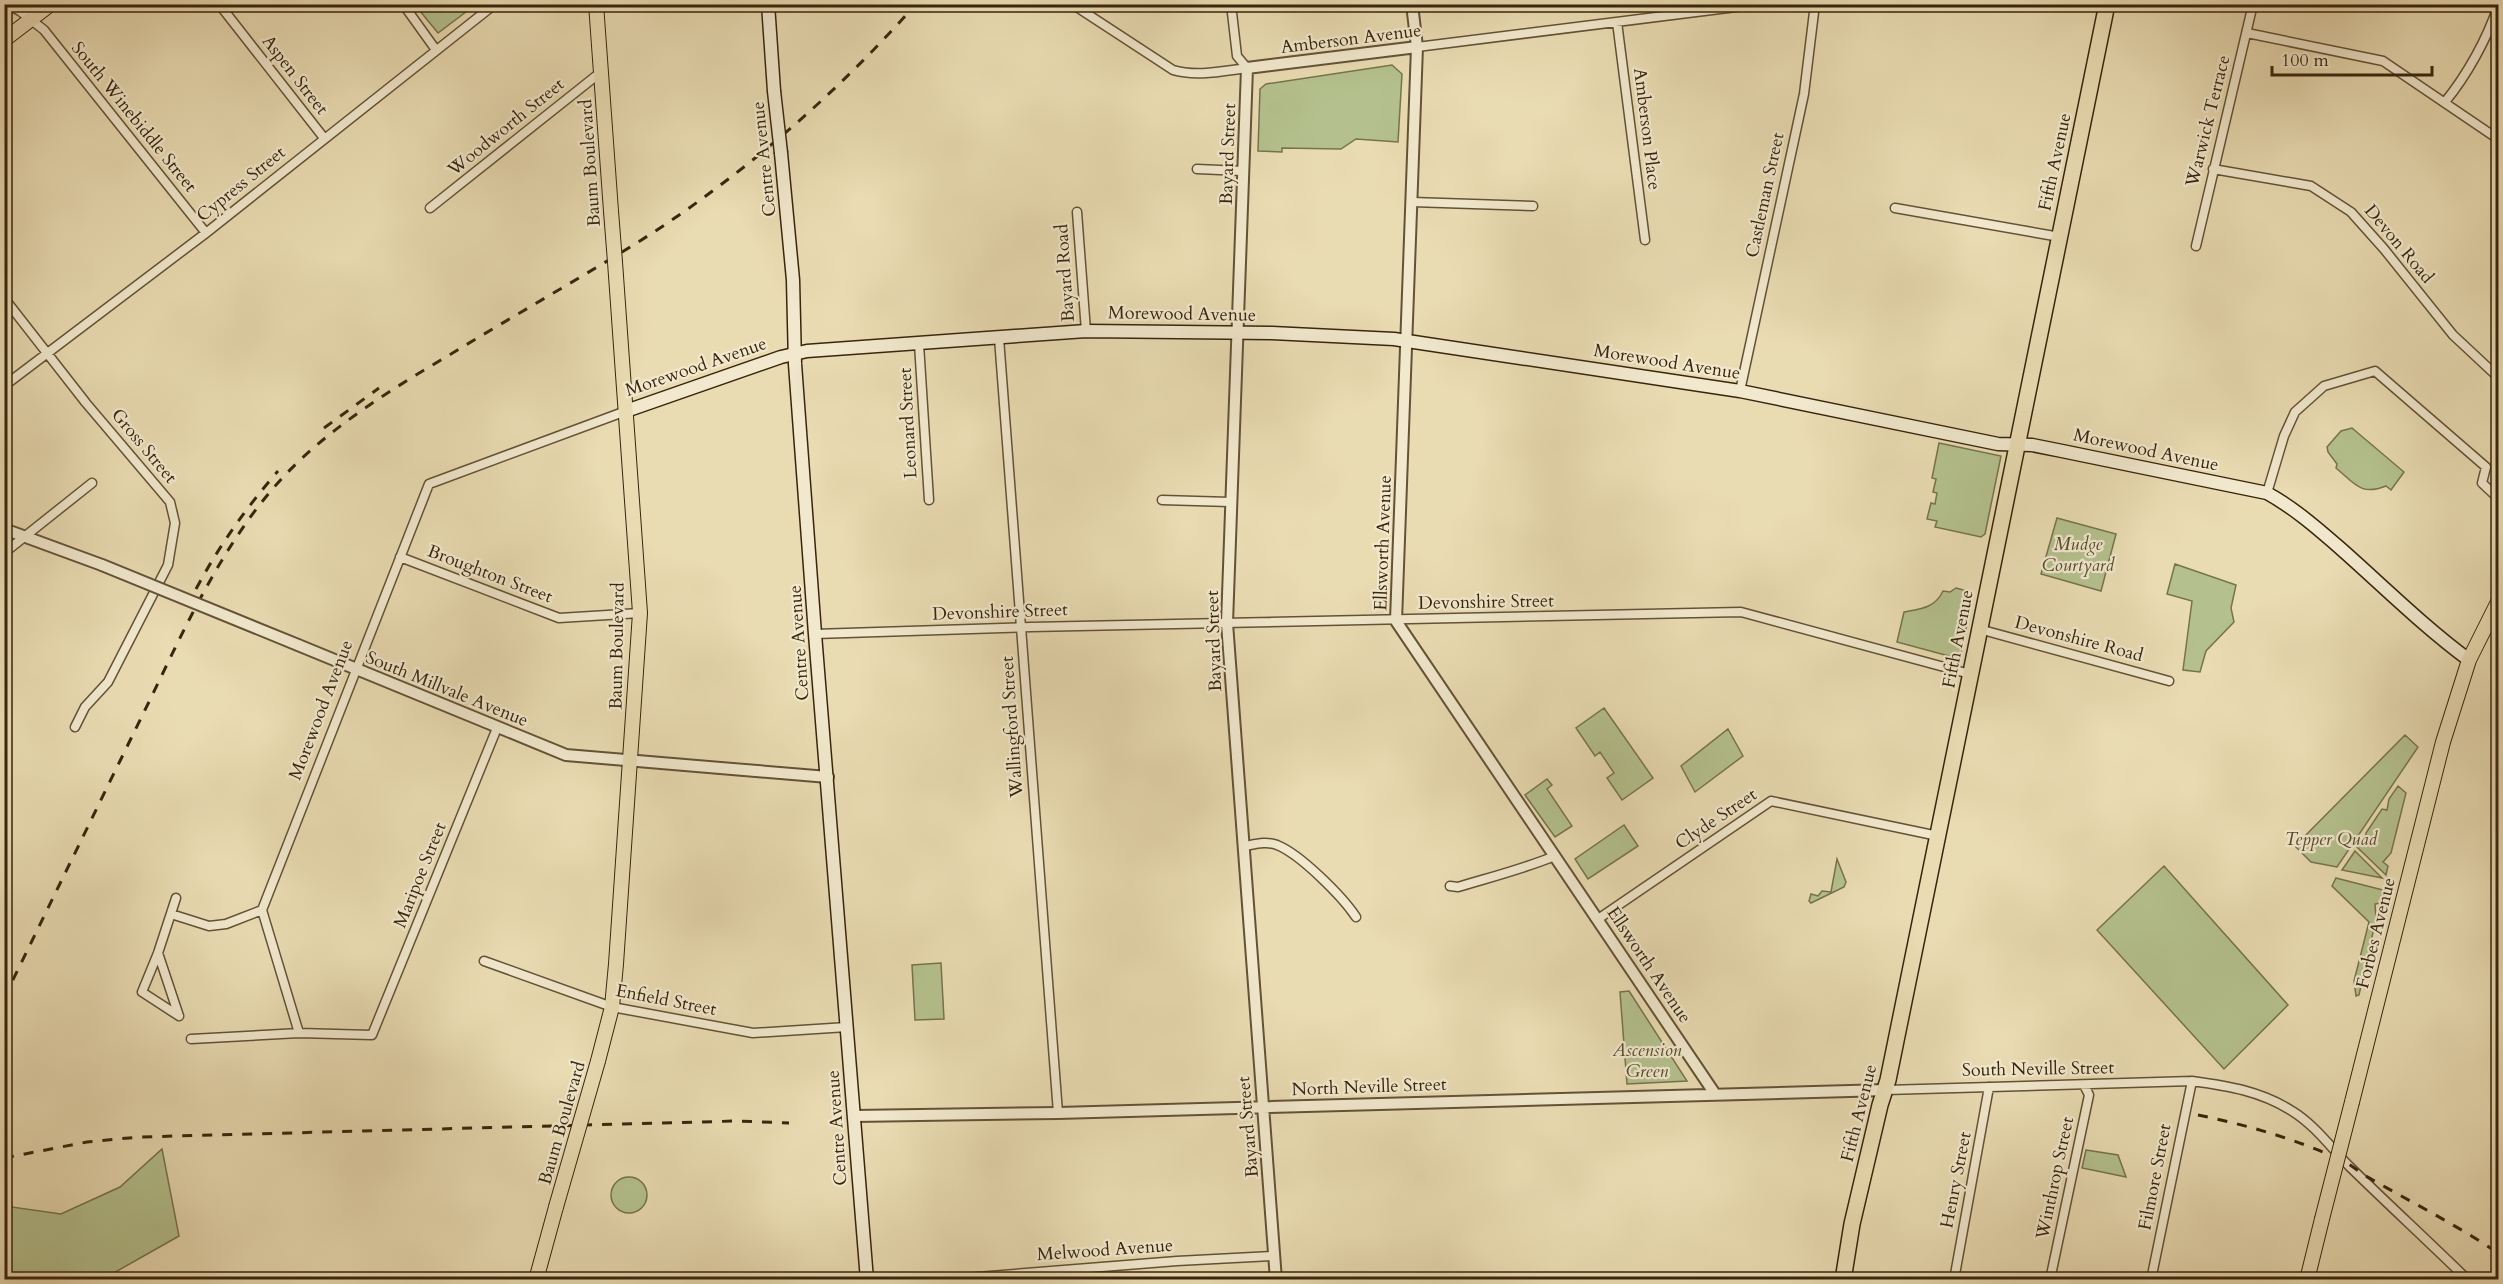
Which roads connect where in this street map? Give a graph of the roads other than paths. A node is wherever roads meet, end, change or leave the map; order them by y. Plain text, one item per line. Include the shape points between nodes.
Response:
1 (6, 4) edge
2 (51, 4) edge
3 (219, 4) edge
4 (403, 4) edge
5 (495, 4) edge
6 (596, 4) edge
7 (768, 4) edge
8 (1072, 4) edge
9 (1231, 4) edge
10 (1412, 4) edge
11 (1760, 4) edge
12 (1815, 4) edge
13 (2107, 4) edge
14 (2253, 4) edge
15 (1744, 6) edge
16 (2499, 6) edge
17 (31, 20) junction
18 (1617, 22) junction
19 (2247, 33) junction
20 (4, 40) edge
21 (1417, 47) junction
22 (436, 50) junction
23 (1247, 68) junction
24 (601, 72) junction
25 (2445, 102) junction
26 (324, 138) junction
27 (2499, 139) edge
28 (1197, 169) dead end
29 (2213, 170) junction
30 (1243, 171) junction
31 (1412, 202) junction
32 (1533, 206) dead end
33 (430, 208) dead end
34 (1895, 208) dead end
35 (1077, 212) dead end
36 (206, 233) junction
37 (2060, 237) junction
38 (1645, 240) dead end
39 (2196, 246) dead end
40 (4, 298) edge
41 (1086, 331) junction
42 (1238, 333) junction
43 (999, 338) junction
44 (1407, 340) junction
45 (919, 344) junction
46 (49, 353) junction
47 (795, 353) junction
48 (2499, 377) edge
49 (4, 386) edge
50 (1740, 391) junction
51 (626, 411) junction
52 (2017, 444) junction
53 (92, 483) dead end
54 (2267, 493) junction
55 (2499, 498) edge
56 (929, 500) dead end
57 (1162, 500) dead end
58 (1230, 502) junction
59 (4, 529) edge
60 (26, 537) junction
61 (4, 553) edge
62 (400, 557) junction
63 (2499, 602) edge
64 (640, 613) junction
65 (1396, 621) junction
66 (1227, 623) junction
67 (1022, 628) junction
68 (1979, 629) junction
69 (815, 634) junction
70 (2469, 660) junction
71 (357, 670) junction
72 (1970, 674) junction
73 (2169, 681) dead end
74 (75, 727) dead end
75 (497, 728) junction
76 (631, 761) junction
77 (828, 777) junction
78 (1938, 836) junction
79 (1245, 846) junction
80 (1555, 856) junction
81 (1450, 885) dead end
82 (176, 898) dead end
83 (262, 910) junction
84 (171, 914) junction
85 (1356, 917) dead end
86 (1598, 919) junction
87 (158, 953) junction
88 (484, 961) dead end
89 (612, 1007) junction
90 (848, 1027) junction
91 (299, 1033) junction
92 (191, 1039) dead end
93 (2192, 1081) junction
94 (2084, 1085) junction
95 (1989, 1087) junction
96 (1886, 1090) junction
97 (1715, 1094) junction
98 (1263, 1107) junction
99 (1058, 1113) junction
100 (854, 1116) junction
101 (1274, 1256) junction
102 (536, 1280) edge
103 (867, 1280) edge
104 (939, 1280) edge
105 (1276, 1280) edge
106 (1843, 1280) edge
107 (1954, 1280) edge
108 (2050, 1280) edge
109 (2151, 1280) edge
110 (2307, 1280) edge
111 (2468, 1280) edge

1 - 17 street, South Winebiddle Street
2 - 17 main road
3 - 26 street, Aspen Street
4 - 22 street
5 - 22 street, Cypress Street
6 - 24 main road, Baum Boulevard
7 - 47 main road, Centre Avenue, bridge via 793,280
8 - 23 street, Amberson Avenue via 1173,70 1197,73
9 - 23 street, Bayard Street via 1238,56
10 - 21 street, Ellsworth Avenue
11 - 15 street, Amberson Avenue
12 - 50 street, Castleman Street via 1804,94
13 - 37 highway, Fifth Avenue
14 - 19 street, Warwick Terrace
15 - 18 street, Amberson Avenue
16 - 25 street via 2492,25
17 - 20 main road
17 - 36 street, South Winebiddle Street via 44,30
18 - 21 street, Amberson Avenue
18 - 38 street, Amberson Place
19 - 25 street via 2383,61
19 - 29 street, Warwick Terrace
21 - 23 street, Amberson Avenue
21 - 31 street, Ellsworth Avenue
22 - 26 street, Cypress Street
23 - 30 street, Bayard Street
24 - 33 street, Woodworth Street
24 - 51 main road, Baum Boulevard, bridge
25 - 27 street
26 - 36 street, Cypress Street
28 - 30 street
29 - 39 street, Warwick Terrace
29 - 48 street, Devon Road via 2311,186 2351,212 2453,335
30 - 42 street, Bayard Street
31 - 32 street
31 - 44 street, Ellsworth Avenue
34 - 37 street
35 - 41 street, Bayard Road
36 - 46 street, Cypress Street
37 - 52 highway, Fifth Avenue
40 - 46 street, Gross Street
41 - 42 main road, Morewood Avenue
41 - 43 main road, Morewood Avenue
42 - 44 main road, Morewood Avenue
42 - 58 street, Bayard Street
43 - 45 main road, Morewood Avenue
43 - 67 street, Wallingford Street
44 - 50 main road, Morewood Avenue
44 - 65 street, Ellsworth Avenue
45 - 47 main road, Morewood Avenue
45 - 56 street, Leonard Street
46 - 49 street, Cypress Street
46 - 74 street, Gross Street via 170,502 175,523 168,565 108,682 85,707
47 - 51 main road, Morewood Avenue
47 - 69 main road, Centre Avenue
50 - 52 main road, Morewood Avenue via 1998,444
51 - 62 street, Morewood Avenue via 429,484
51 - 64 main road, Baum Boulevard
52 - 54 main road, Morewood Avenue
52 - 68 highway, Fifth Avenue
53 - 60 street
54 - 55 street via 2295,412 2324,386 2375,371 2486,467 2482,483
54 - 70 main road, Morewood Avenue via 2309,521
57 - 58 street
58 - 66 street, Bayard Street
59 - 60 street, South Millvale Avenue
60 - 61 street
60 - 71 street, South Millvale Avenue, bridge
62 - 64 street, Broughton Street via 559,618
62 - 71 street, Morewood Avenue
63 - 70 main road, Forbes Avenue
64 - 76 main road, Baum Boulevard
65 - 66 street, Devonshire Street
65 - 72 street, Devonshire Street via 1742,612
65 - 80 street, Ellsworth Avenue
66 - 67 street, Devonshire Street
66 - 79 street, Bayard Street
67 - 69 street, Devonshire Street
67 - 99 street, Wallingford Street
68 - 72 highway, Fifth Avenue
68 - 73 street, Devonshire Road
69 - 77 main road, Centre Avenue
70 - 110 main road, Forbes Avenue, bridge via 2443,742
71 - 75 street, South Millvale Avenue
71 - 83 street, Morewood Avenue
72 - 78 highway, Fifth Avenue
75 - 76 street, South Millvale Avenue via 566,755
75 - 91 street, Maripoe Street via 372,1035
76 - 77 street, South Millvale Avenue
76 - 89 main road, Baum Boulevard
77 - 90 main road, Centre Avenue
78 - 86 street, Clyde Street via 1771,801
78 - 96 highway, Fifth Avenue
79 - 85 street via 1269,843 1291,852
79 - 98 street, Bayard Street
80 - 81 street via 1520,871 1458,887
80 - 86 street, Ellsworth Avenue
82 - 84 street
83 - 84 street via 209,926
83 - 91 street
84 - 87 street
86 - 97 street, Ellsworth Avenue
87 - 87 street via 162,963 179,1016 142,992
88 - 89 street, Enfield Street
89 - 90 street, Enfield Street via 753,1033
89 - 102 main road, Baum Boulevard, bridge
90 - 100 main road, Centre Avenue
91 - 92 street
93 - 94 street, South Neville Street
93 - 109 street, Filmore Street
93 - 111 street, South Neville Street via 2252,1091 2294,1112
94 - 95 street, South Neville Street
94 - 108 street, Winthrop Street via 2089,1095
95 - 96 street, South Neville Street
95 - 107 street, Henry Street
96 - 97 street, North Neville Street
96 - 106 highway, Fifth Avenue via 1852,1224
97 - 98 street, North Neville Street
98 - 99 street, North Neville Street
98 - 101 street, Bayard Street
99 - 100 street, North Neville Street
100 - 103 main road, Centre Avenue
101 - 104 street, Melwood Avenue
101 - 105 street, Bayard Street

